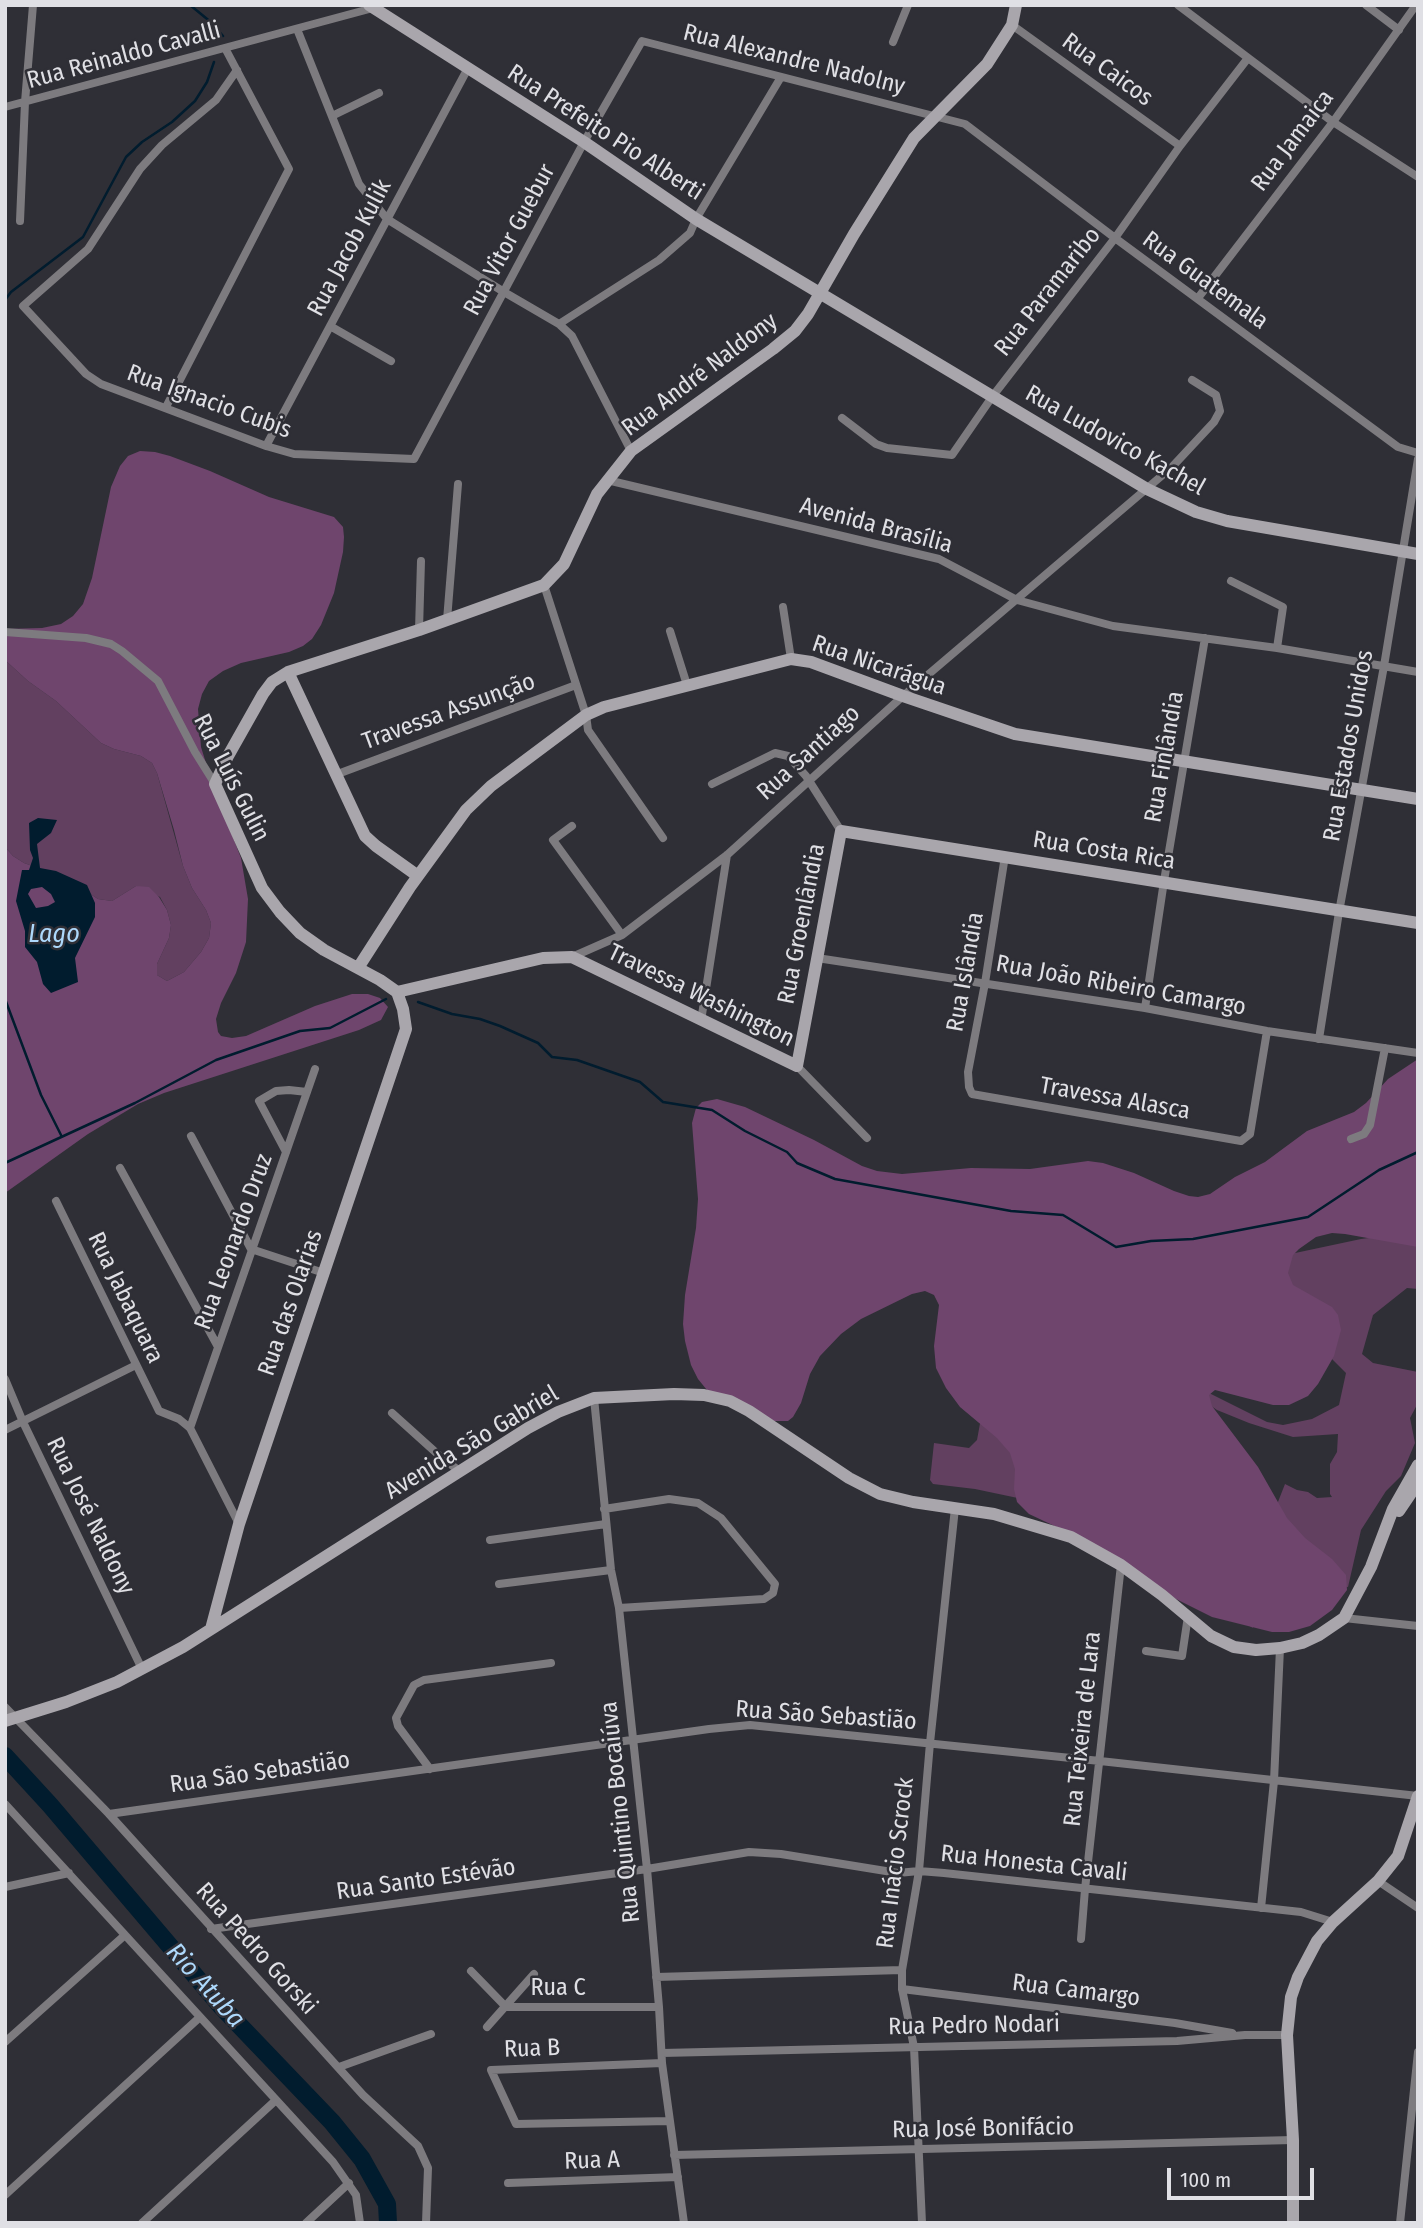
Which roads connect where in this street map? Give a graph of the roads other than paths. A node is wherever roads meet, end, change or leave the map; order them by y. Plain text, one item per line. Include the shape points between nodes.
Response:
1 (33, 5) edge
2 (908, 5) edge
3 (1016, 5) edge
4 (1178, 5) edge
5 (1366, 5) edge
6 (1416, 5) edge
7 (371, 6) edge
8 (1012, 25) junction
9 (297, 29) junction
10 (1399, 30) junction
11 (642, 41) joint
12 (893, 42) dead end
13 (225, 48) junction
14 (1248, 58) junction
15 (468, 68) junction
16 (237, 70) junction
17 (781, 77) junction
18 (379, 93) dead end
19 (25, 102) junction
20 (5, 107) edge
21 (332, 116) junction
22 (936, 116) junction
23 (1333, 122) junction
24 (584, 142) junction
25 (1180, 146) junction
26 (1418, 177) edge
27 (387, 219) junction
28 (696, 219) junction
29 (20, 221) dead end
30 (1115, 238) junction
31 (504, 292) junction
32 (819, 292) junction
33 (1198, 299) junction
34 (559, 324) junction
35 (330, 326) junction
36 (391, 360) dead end
37 (1192, 380) dead end
38 (992, 397) junction
39 (166, 407) junction
40 (842, 418) dead end
41 (266, 446) junction
42 (631, 452) junction
43 (1418, 453) edge
44 (414, 459) joint
45 (1418, 459) edge
46 (607, 480) junction
47 (458, 484) dead end
48 (1147, 489) junction
49 (1402, 551) junction
50 (1418, 554) edge
51 (421, 561) dead end
52 (1231, 581) dead end
53 (544, 585) junction
54 (1017, 600) junction
55 (783, 607) dead end
56 (447, 620) junction
57 (419, 630) junction
58 (670, 631) dead end
59 (5, 632) edge
60 (1205, 638) junction
61 (1277, 648) junction
62 (791, 659) junction
63 (1384, 666) junction
64 (288, 672) junction
65 (1418, 672) edge
66 (576, 685) junction
67 (687, 685) junction
68 (903, 696) junction
69 (586, 715) junction
70 (1185, 761) junction
71 (335, 775) junction
72 (809, 781) junction
73 (215, 784) junction
74 (712, 784) dead end
75 (1361, 789) junction
76 (1418, 799) edge
77 (572, 826) dead end
78 (841, 831) junction
79 (663, 838) dead end
80 (727, 855) junction
81 (1005, 856) junction
82 (418, 876) junction
83 (1164, 881) junction
84 (1339, 912) junction
85 (1418, 923) edge
86 (622, 935) junction
87 (572, 957) junction
88 (817, 958) junction
89 (359, 968) junction
90 (985, 983) junction
91 (397, 992) junction
92 (1145, 1008) junction
93 (702, 1021) junction
94 (1267, 1031) junction
95 (1318, 1039) junction
96 (1385, 1048) junction
97 (1418, 1053) edge
98 (797, 1066) junction
99 (315, 1069) dead end
100 (307, 1092) junction
101 (972, 1094) joint
102 (191, 1136) dead end
103 (867, 1138) dead end
104 (1352, 1139) dead end
105 (286, 1152) junction
106 (120, 1168) dead end
107 (56, 1201) dead end
108 (251, 1249) junction
109 (324, 1273) junction
110 (217, 1345) junction
111 (136, 1365) junction
112 (5, 1379) edge
113 (594, 1398) junction
114 (392, 1413) dead end
115 (23, 1422) junction
116 (190, 1428) junction
117 (5, 1430) edge
118 (1418, 1465) edge
119 (461, 1472) junction
120 (1418, 1483) edge
121 (954, 1508) junction
122 (604, 1509) junction
123 (239, 1524) junction
124 (606, 1524) junction
125 (1384, 1531) junction
126 (490, 1540) dead end
127 (1121, 1564) junction
128 (611, 1570) junction
129 (499, 1584) dead end
130 (619, 1608) junction
131 (1188, 1616) junction
132 (1344, 1618) junction
133 (1418, 1626) edge
134 (211, 1629) junction
135 (1280, 1648) junction
136 (1146, 1651) dead end
137 (551, 1663) dead end
138 (142, 1669) junction
139 (5, 1707) edge
140 (10, 1719) edge
141 (633, 1741) junction
142 (930, 1743) junction
143 (1100, 1761) junction
144 (430, 1769) junction
145 (1274, 1781) junction
146 (1418, 1796) edge
147 (5, 1804) edge
148 (109, 1814) junction
149 (1413, 1834) edge
150 (647, 1869) junction
151 (919, 1871) junction
152 (69, 1873) junction
153 (1378, 1881) junction
154 (5, 1887) edge
155 (1085, 1889) junction
156 (1261, 1908) junction
157 (1418, 1908) edge
158 (1333, 1922) junction
159 (211, 1929) junction
160 (125, 1935) junction
161 (1081, 1939) dead end
162 (902, 1970) junction
163 (471, 1971) dead end
164 (534, 1974) dead end
165 (656, 1977) junction
166 (902, 1989) junction
167 (506, 2007) junction
168 (659, 2007) junction
169 (200, 2017) junction
170 (487, 2027) dead end
171 (431, 2034) dead end
172 (1245, 2035) junction
173 (1287, 2035) junction
174 (5, 2042) edge
175 (914, 2047) junction
176 (1418, 2052) edge
177 (662, 2053) junction
178 (662, 2063) junction
179 (339, 2067) junction
180 (276, 2100) junction
181 (670, 2121) junction
182 (1293, 2140) junction
183 (918, 2150) junction
184 (674, 2155) junction
185 (678, 2177) junction
186 (349, 2183) junction
187 (508, 2183) dead end
188 (5, 2195) edge
189 (142, 2223) edge
190 (306, 2223) edge
191 (360, 2223) edge
192 (426, 2223) edge
193 (684, 2223) edge
194 (922, 2223) edge
195 (1293, 2223) edge
196 (1399, 2223) edge

1 - 19 street
2 - 12 street
3 - 8 main road, Rua André Naldony
4 - 14 street
5 - 10 street
6 - 10 street, Rua Jamaica
7 - 9 street, Rua Reinaldo Cavalli
7 - 15 main road, Rua Prefeito Pio Alberti
8 - 22 main road, Rua André Naldony via 987,64
8 - 25 street, Rua Caicos
9 - 13 street, Rua Reinaldo Cavalli
9 - 21 street
10 - 23 street, Rua Jamaica
11 - 17 street, Rua Alexandre Nadolny
11 - 24 street, Rua Vitor Guebur
13 - 16 street
13 - 19 street, Rua Reinaldo Cavalli
14 - 23 street
14 - 25 street, Rua Paramaribo
15 - 24 main road, Rua Prefeito Pio Alberti
15 - 27 street, Rua Jacob Kulik
16 - 39 street via 289,169
16 - 39 street, Rua Ignacio Cubis via 216,100 140,169 88,249 23,306 86,374 101,384
17 - 22 street, Rua Alexandre Nadolny
17 - 28 street
18 - 21 street
19 - 20 street, Rua Reinaldo Cavalli
19 - 29 street
21 - 27 street via 359,184
22 - 30 street, Rua Guatemala via 965,124
22 - 32 main road, Rua André Naldony via 909,146
23 - 26 street
23 - 33 street, Rua Jamaica
24 - 28 main road, Rua Prefeito Pio Alberti
24 - 31 street, Rua Vitor Guebur
25 - 30 street, Rua Paramaribo
27 - 31 street
27 - 35 street, Rua Jacob Kulik
28 - 32 main road, Rua Prefeito Pio Alberti
28 - 34 street via 690,233 659,260
30 - 33 street, Rua Guatemala
30 - 38 street, Rua Paramaribo
31 - 34 street
31 - 44 street, Rua Vitor Guebur
32 - 38 main road, Rua Ludovico Kachel
32 - 42 main road, Rua André Naldony via 795,331
33 - 43 street, Rua Guatemala via 1398,447
34 - 42 street via 572,336
35 - 36 street
35 - 41 street, Rua Jacob Kulik
37 - 48 street, Rua Santiago via 1216,396 1220,411
38 - 40 street, Rua Paramaribo via 952,455 887,448
38 - 48 main road, Rua Ludovico Kachel
39 - 41 street, Rua Ignacio Cubis
41 - 44 street, Rua Ignacio Cubis via 294,454
42 - 46 main road, Rua André Naldony
45 - 49 street, Rua Estados Unidos
46 - 53 main road, Rua André Naldony via 564,564
46 - 54 street, Avenida Brasília via 939,559
47 - 56 street
48 - 49 main road, Rua Ludovico Kachel via 1227,522
48 - 54 street, Rua Santiago
49 - 50 main road, Rua Ludovico Kachel
49 - 63 street, Rua Estados Unidos
51 - 57 street
52 - 61 street via 1283,607
53 - 56 main road, Rua André Naldony
53 - 66 street
54 - 60 street, Avenida Brasília via 1113,626
54 - 68 street, Rua Santiago
55 - 62 street
56 - 57 main road, Rua André Naldony
57 - 64 main road, Rua André Naldony
58 - 67 street
59 - 73 street, Rua Luís Gulin via 86,638 122,651 158,681
60 - 61 street, Avenida Brasília
60 - 70 street, Rua Finlândia
61 - 63 street, Avenida Brasília
62 - 67 main road, Rua Nicarágua
62 - 68 main road, Rua Nicarágua
63 - 65 street, Avenida Brasília
63 - 75 street, Rua Estados Unidos
64 - 71 main road
64 - 73 main road, Rua André Naldony via 262,694
66 - 69 street
66 - 71 street, Travessa Assunção
67 - 69 main road, Rua Nicarágua via 604,706
68 - 70 main road, Rua Nicarágua via 1015,734
68 - 72 street, Rua Santiago
69 - 79 street via 588,730
69 - 82 main road, Rua Nicarágua via 491,786 466,810
70 - 75 main road, Rua Nicarágua
70 - 83 street, Rua Finlândia
71 - 82 main road via 365,836
72 - 74 street via 788,756 775,752
72 - 78 street
72 - 80 street, Rua Santiago
73 - 89 main road, Rua Luís Gulin via 262,888 280,912 308,939
75 - 76 main road, Rua Nicarágua
75 - 84 street, Rua Estados Unidos
77 - 86 street via 553,840
78 - 81 main road, Rua Costa Rica
78 - 88 main road, Rua Groenlândia
80 - 86 street, Rua Santiago
80 - 93 street
81 - 83 main road, Rua Costa Rica
81 - 90 street, Rua Islândia
82 - 89 main road, Rua Nicarágua
83 - 84 main road, Rua Costa Rica
83 - 92 street, Rua Finlândia
84 - 85 main road, Rua Costa Rica
84 - 95 street, Rua Estados Unidos
86 - 87 street, Rua Santiago
87 - 91 main road, Rua Santiago via 543,958
87 - 93 main road, Travessa Washington
88 - 90 street, Rua João Ribeiro Camargo
88 - 98 main road, Rua Groenlândia
89 - 91 main road, Rua Luís Gulin
90 - 92 street, Rua João Ribeiro Camargo
90 - 101 street, Rua Islândia via 968,1072
91 - 109 main road, Rua das Olarias via 406,1029
92 - 94 street, Rua João Ribeiro Camargo
93 - 98 main road, Travessa Washington
94 - 95 street, Rua João Ribeiro Camargo
94 - 101 street, Travessa Alasca via 1250,1135 1241,1141
95 - 96 street, Rua João Ribeiro Camargo
96 - 97 street, Rua João Ribeiro Camargo
96 - 104 street via 1370,1125
98 - 103 street, Travessa Washington
99 - 100 street, Rua Leonardo Druz
100 - 105 street, Rua Leonardo Druz
100 - 105 street via 276,1091 259,1101
102 - 108 street
105 - 108 street, Rua Leonardo Druz
106 - 110 street
107 - 111 street, Rua Jabaquara
108 - 109 street
108 - 110 street, Rua Leonardo Druz
109 - 123 main road, Rua das Olarias
110 - 116 street, Rua Leonardo Druz
111 - 115 street
111 - 116 street, Rua Jabaquara via 159,1411
112 - 115 street, Rua José Naldony
113 - 119 main road, Avenida São Gabriel via 548,1417
113 - 121 main road, Avenida São Gabriel via 674,1394 730,1401 880,1494
113 - 122 street, Rua Quintino Bocaiúva
114 - 119 street
115 - 117 street
115 - 138 street, Rua José Naldony
116 - 123 street
118 - 125 main road
119 - 134 main road, Avenida São Gabriel
120 - 125 main road
121 - 127 main road, Avenida São Gabriel via 994,1514 1071,1537
121 - 142 street, Rua Inácio Scrock
122 - 124 street, Rua Quintino Bocaiúva
122 - 130 street via 669,1499 698,1503 721,1518 775,1584 765,1599
123 - 134 main road, Rua das Olarias
124 - 126 street
124 - 128 street, Rua Quintino Bocaiúva
125 - 132 main road
127 - 131 main road, Avenida São Gabriel
127 - 143 street, Rua Teixeira de Lara
128 - 129 street
128 - 130 street, Rua Quintino Bocaiúva
130 - 141 street, Rua Quintino Bocaiúva
131 - 135 main road, Avenida São Gabriel via 1211,1636 1234,1647
131 - 136 street via 1182,1656
132 - 133 street
132 - 135 main road, Avenida São Gabriel via 1310,1639
134 - 138 main road, Avenida São Gabriel
135 - 145 street
137 - 144 street via 414,1685 397,1718 398,1726
138 - 140 main road, Avenida São Gabriel via 66,1702
139 - 140 street, Rua Pedro Gorski
140 - 148 street, Rua Pedro Gorski
141 - 142 street, Rua São Sebastião via 750,1725
141 - 144 street, Rua São Sebastião
141 - 150 street, Rua Quintino Bocaiúva
142 - 143 street, Rua São Sebastião
142 - 151 street, Rua Inácio Scrock
143 - 145 street, Rua São Sebastião
143 - 155 street, Rua Teixeira de Lara
144 - 148 street, Rua São Sebastião
145 - 146 street, Rua São Sebastião
145 - 156 street
146 - 149 main road
147 - 152 street
148 - 159 street, Rua Pedro Gorski
149 - 153 main road
150 - 151 street, Rua Honesta Cavali via 749,1853 898,1873
150 - 159 street, Rua Santo Estévão
150 - 165 street, Rua Quintino Bocaiúva
151 - 155 street, Rua Honesta Cavali
151 - 162 street, Rua Inácio Scrock
152 - 154 street
152 - 160 street
153 - 157 street
153 - 158 main road
155 - 156 street, Rua Honesta Cavali
155 - 161 street, Rua Teixeira de Lara
156 - 158 street, Rua Honesta Cavali via 1301,1912
158 - 173 main road via 1298,1977
159 - 179 street, Rua Pedro Gorski
160 - 169 street
160 - 174 street
162 - 165 street
162 - 166 street, Rua Inácio Scrock
163 - 167 street, Rua C
164 - 167 street
165 - 168 street, Rua Quintino Bocaiúva
166 - 172 street, Rua Camargo
166 - 175 street, Rua Inácio Scrock
167 - 168 street, Rua C
167 - 170 street
168 - 177 street, Rua Quintino Bocaiúva
169 - 180 street
169 - 188 street
171 - 179 street
172 - 173 street, Rua Pedro Nodari
172 - 175 street, Rua Pedro Nodari via 1177,2041
173 - 182 main road
175 - 177 street, Rua Pedro Nodari
175 - 183 street, Rua Inácio Scrock
176 - 196 street
177 - 178 street, Rua Quintino Bocaiúva
178 - 181 street, Rua Quintino Bocaiúva
178 - 181 street, Rua B via 491,2070 516,2123
179 - 192 street, Rua Pedro Gorski via 425,2157
180 - 186 street
180 - 189 street
181 - 184 street, Rua Quintino Bocaiúva
182 - 183 street, Rua José Bonifácio
182 - 195 main road
183 - 184 street, Rua José Bonifácio
183 - 194 street, Rua Inácio Scrock
184 - 185 street, Rua Quintino Bocaiúva
185 - 187 street, Rua A
185 - 193 street, Rua Quintino Bocaiúva
186 - 190 street
186 - 191 street via 359,2206

